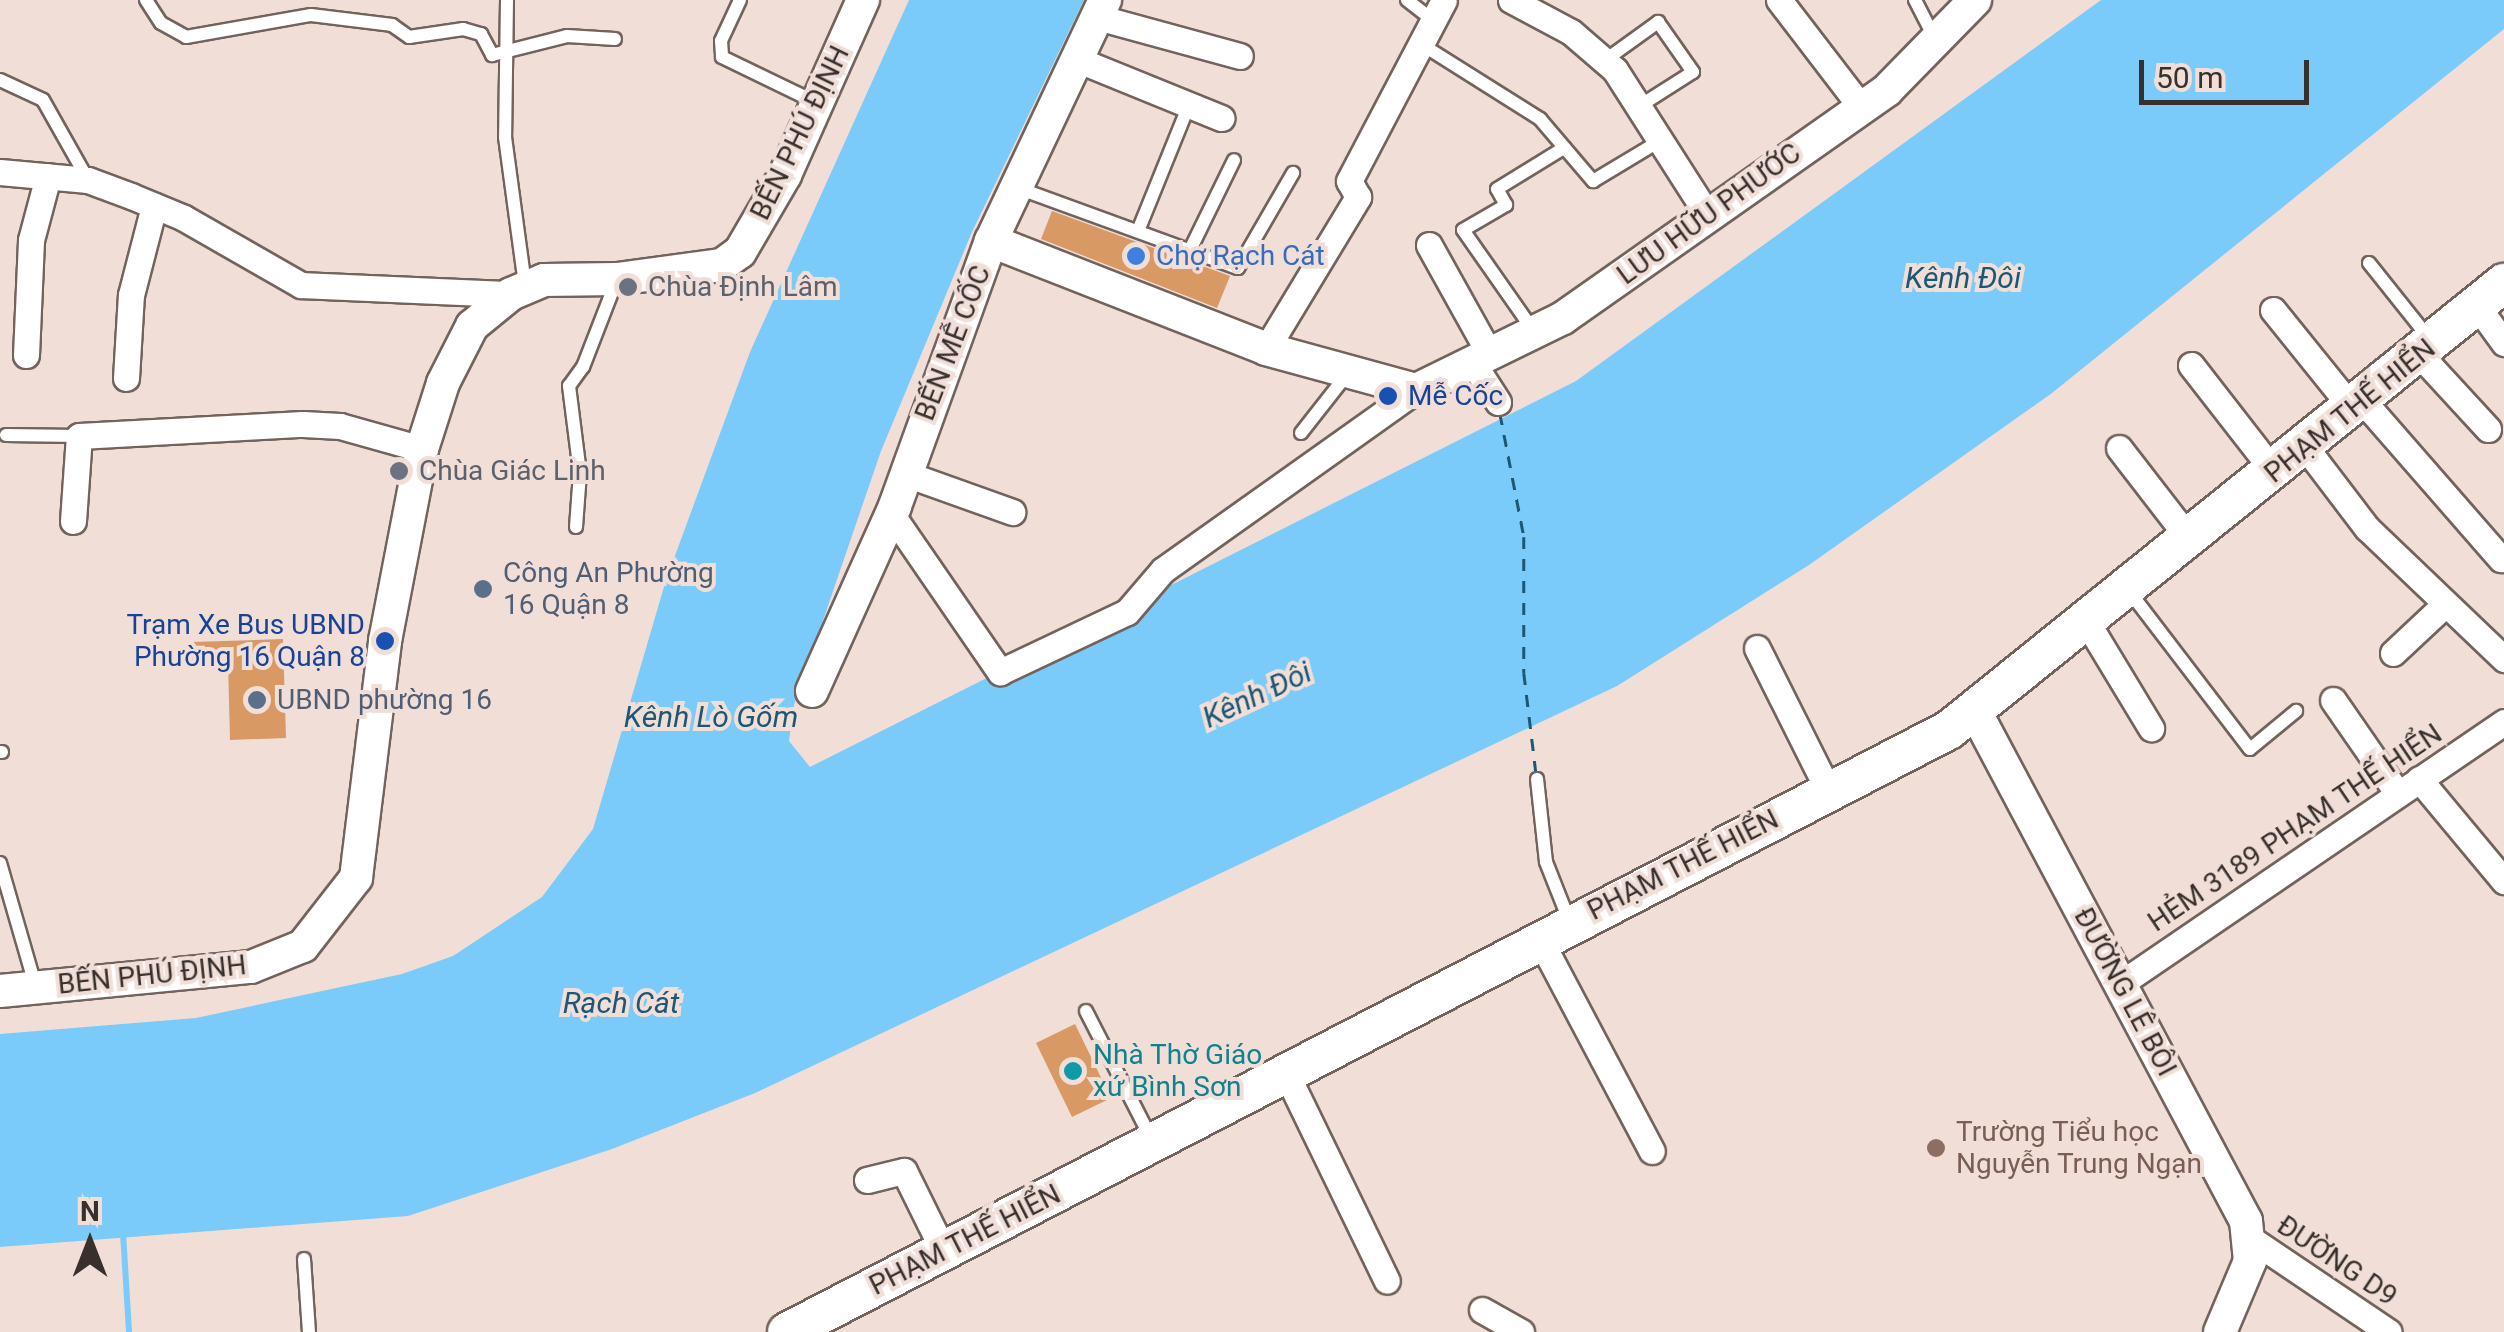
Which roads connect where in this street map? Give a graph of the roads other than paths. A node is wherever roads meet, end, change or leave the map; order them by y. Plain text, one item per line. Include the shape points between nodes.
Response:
1 (146, 0) edge
2 (506, 0) edge
3 (740, 0) edge
4 (863, 0) edge
5 (1407, 0) edge
6 (1780, 0) edge
7 (1916, 0) edge
8 (1975, 0) edge
9 (1518, 1) edge
10 (1101, 9) edge
11 (1438, 10) edge
12 (616, 39) dead end
13 (1936, 39) junction
14 (1421, 44) junction
15 (502, 55) junction
16 (1240, 56) dead end
17 (1076, 59) junction
18 (1604, 61) junction
19 (0, 80) edge
20 (817, 104) junction
21 (1189, 104) junction
22 (1638, 107) junction
23 (1860, 107) junction
24 (1221, 118) dead end
25 (1658, 142) junction
26 (1564, 148) junction
27 (1234, 160) dead end
28 (0, 172) edge
29 (1293, 173) dead end
30 (48, 176) junction
31 (88, 180) junction
32 (1016, 187) junction
33 (154, 206) junction
34 (1707, 214) junction
35 (1138, 231) junction
36 (991, 242) junction
37 (1429, 245) dead end
38 (1190, 250) junction
39 (2370, 263) dead end
40 (616, 279) junction
41 (518, 291) junction
42 (2490, 295) edge
43 (2273, 310) dead end
44 (1536, 333) junction
45 (2504, 343) edge
46 (1266, 348) junction
47 (2426, 349) junction
48 (26, 355) dead end
49 (1480, 356) junction
50 (2191, 365) dead end
51 (1350, 372) junction
52 (126, 378) dead end
53 (1416, 390) junction
54 (1498, 402) dead end
55 (2358, 405) junction
56 (2488, 429) dead end
57 (6, 434) dead end
58 (1301, 434) dead end
59 (79, 436) junction
60 (2119, 448) dead end
61 (2306, 448) junction
62 (422, 449) junction
63 (2276, 472) junction
64 (906, 474) junction
65 (1012, 512) dead end
66 (892, 515) junction
67 (73, 521) dead end
68 (576, 527) dead end
69 (2191, 541) junction
70 (2501, 559) dead end
71 (2129, 591) junction
72 (2444, 606) junction
73 (2088, 624) junction
74 (1757, 648) dead end
75 (2392, 653) dead end
76 (2504, 659) edge
77 (812, 691) dead end
78 (2333, 700) dead end
79 (2296, 710) dead end
80 (1976, 713) junction
81 (2504, 722) edge
82 (2151, 728) dead end
83 (1538, 778) dead end
84 (2408, 786) junction
85 (1829, 792) junction
86 (0, 862) edge
87 (2504, 880) edge
88 (1554, 930) junction
89 (2120, 984) junction
90 (36, 987) junction
91 (0, 991) edge
92 (1086, 1011) dead end
93 (1284, 1071) junction
94 (1153, 1142) junction
95 (1652, 1151) dead end
96 (868, 1180) dead end
97 (2251, 1239) junction
98 (944, 1252) junction
99 (304, 1260) dead end
100 (1387, 1281) dead end
101 (1482, 1310) dead end
102 (309, 1332) edge
103 (787, 1332) edge
104 (1521, 1332) edge
105 (2220, 1332) edge
106 (2389, 1332) edge

1 - 15 lane via 161,23 186,37 311,16 392,25 409,36 463,28 481,34 492,55
2 - 15 lane
3 - 20 lane via 721,41 722,57
4 - 20 street, BẾN PHÚ ĐỊNH
5 - 11 lane
6 - 23 street
7 - 13 lane
8 - 13 street, LƯU HỮU PHƯỚC
9 - 18 street
10 - 16 street
10 - 17 street, BẾN MỄ CỐC
11 - 14 street
12 - 15 lane via 568,36
13 - 23 street, LƯU HỮU PHƯỚC
14 - 26 lane via 1540,119
14 - 46 street via 1348,181 1358,197
15 - 41 lane
17 - 21 street
17 - 32 street, BẾN MỄ CỐC
18 - 22 street
18 - 22 lane via 1658,22 1693,72
19 - 31 lane via 43,100
20 - 40 street, BẾN PHÚ ĐỊNH via 740,252 722,265
21 - 24 street
21 - 35 lane
22 - 25 street
23 - 34 street, LƯU HỮU PHƯỚC
25 - 26 lane via 1593,181
25 - 34 street
26 - 44 lane via 1497,189 1506,204 1464,230
27 - 38 lane
28 - 30 street
29 - 38 lane via 1238,268
30 - 31 street
30 - 48 street via 31,240
31 - 33 street
32 - 35 lane
32 - 36 street, BẾN MỄ CỐC
33 - 41 street via 301,284
33 - 52 street via 130,295
34 - 44 street, LƯU HỮU PHƯỚC
35 - 38 lane
36 - 46 street
36 - 64 street, BẾN MỄ CỐC
37 - 49 street
39 - 47 lane
40 - 41 street, BẾN PHÚ ĐỊNH via 544,280
40 - 68 lane via 584,366 568,386 580,472
41 - 62 street, BẾN PHÚ ĐỊNH via 472,326 443,384
42 - 45 street
42 - 47 main road, PHẠM THẾ HIỂN
43 - 55 street
44 - 49 street, LƯU HỮU PHƯỚC
46 - 51 street
47 - 55 main road, PHẠM THẾ HIỂN
47 - 56 street
49 - 53 street, LƯU HỮU PHƯỚC
49 - 54 street
50 - 63 street
51 - 53 street
51 - 58 lane
53 - 66 street, LƯU HỮU PHƯỚC via 1164,570 1127,612 1000,672
55 - 61 main road, PHẠM THẾ HIỂN
55 - 70 street
57 - 59 lane
59 - 62 street via 303,424 340,426
59 - 67 street
60 - 69 street
61 - 63 main road, PHẠM THẾ HIỂN
61 - 72 street via 2366,528
62 - 90 street, BẾN PHÚ ĐỊNH via 385,641 356,878 304,946 252,967
63 - 69 main road, PHẠM THẾ HIỂN
64 - 65 street
64 - 66 street, BẾN MỄ CỐC
66 - 77 street, BẾN MỄ CỐC
69 - 71 main road, PHẠM THẾ HIỂN
71 - 73 main road, PHẠM THẾ HIỂN
71 - 79 lane via 2250,749
72 - 75 street
72 - 76 street
73 - 80 main road, PHẠM THẾ HIỂN
73 - 82 street
74 - 85 street
78 - 84 street
80 - 85 main road, PHẠM THẾ HIỂN
80 - 89 street, ĐƯỜNG LÊ BÔI
81 - 84 street, HẺM 3189 PHẠM THẾ HIỂN
83 - 88 lane
84 - 87 street
84 - 89 street, HẺM 3189 PHẠM THẾ HIỂN
85 - 88 main road, PHẠM THẾ HIỂN
86 - 90 lane
88 - 93 main road, PHẠM THẾ HIỂN
88 - 95 street
89 - 97 street, ĐƯỜNG LÊ BÔI
90 - 91 street, BẾN PHÚ ĐỊNH
92 - 94 lane
93 - 94 main road, PHẠM THẾ HIỂN
93 - 100 street
94 - 98 main road, PHẠM THẾ HIỂN
96 - 98 street via 904,1171
97 - 105 street via 2244,1284
97 - 106 street, ĐƯỜNG D9
98 - 103 main road, PHẠM THẾ HIỂN
99 - 102 lane
101 - 104 street

